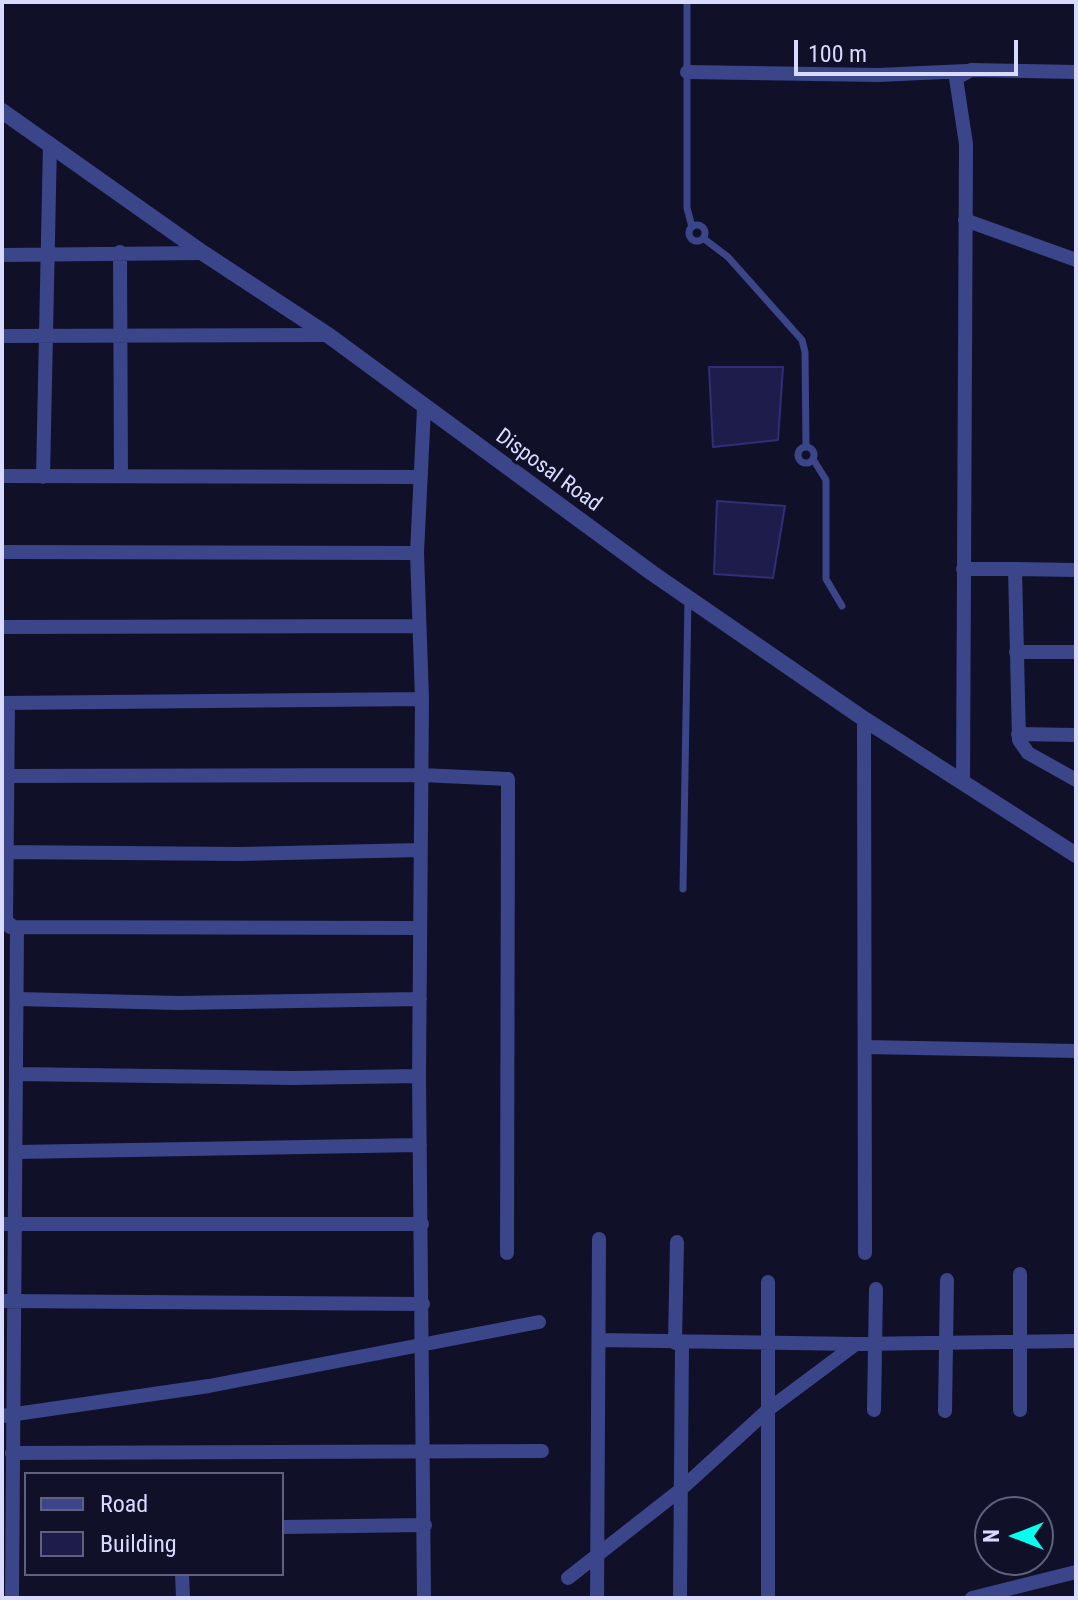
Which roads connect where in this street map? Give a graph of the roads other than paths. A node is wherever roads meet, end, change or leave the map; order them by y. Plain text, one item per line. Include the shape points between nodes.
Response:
1 (687, 2) edge
2 (966, 71) junction
3 (687, 72) junction
4 (1076, 72) edge
5 (2, 111) edge
6 (50, 144) junction
7 (965, 220) junction
8 (120, 252) junction
9 (203, 253) junction
10 (45, 254) junction
11 (2, 255) edge
12 (1076, 260) edge
13 (45, 335) junction
14 (120, 335) junction
15 (328, 335) junction
16 (2, 336) edge
17 (424, 408) junction
18 (806, 446) junction
19 (813, 459) junction
20 (2, 476) edge
21 (121, 476) junction
22 (43, 477) junction
23 (420, 477) junction
24 (2, 552) edge
25 (417, 553) junction
26 (963, 569) junction
27 (1015, 569) junction
28 (1076, 570) edge
29 (688, 597) junction
30 (842, 606) dead end
31 (419, 626) junction
32 (2, 627) edge
33 (1016, 652) junction
34 (1076, 652) edge
35 (422, 699) junction
36 (5, 703) edge
37 (864, 719) junction
38 (1018, 734) junction
39 (1076, 735) edge
40 (421, 775) junction
41 (5, 776) edge
42 (1076, 780) edge
43 (963, 783) junction
44 (420, 850) junction
45 (5, 852) edge
46 (1076, 855) edge
47 (683, 889) dead end
48 (6, 927) edge
49 (420, 928) junction
50 (17, 999) junction
51 (420, 999) junction
52 (865, 1047) junction
53 (1076, 1051) edge
54 (12, 1067) edge
55 (419, 1076) junction
56 (420, 1145) junction
57 (12, 1147) edge
58 (9, 1224) edge
59 (422, 1224) junction
60 (599, 1239) dead end
61 (677, 1242) dead end
62 (507, 1253) dead end
63 (865, 1253) dead end
64 (1020, 1274) dead end
65 (947, 1280) dead end
66 (768, 1282) dead end
67 (876, 1289) dead end
68 (8, 1301) edge
69 (423, 1304) junction
70 (539, 1322) dead end
71 (599, 1340) junction
72 (1076, 1341) edge
73 (767, 1342) junction
74 (1020, 1342) junction
75 (678, 1343) junction
76 (944, 1343) junction
77 (424, 1344) junction
78 (856, 1344) junction
79 (874, 1344) junction
80 (769, 1409) junction
81 (874, 1410) dead end
82 (1020, 1410) dead end
83 (945, 1411) dead end
84 (8, 1414) edge
85 (542, 1451) dead end
86 (12, 1453) junction
87 (425, 1454) junction
88 (679, 1491) junction
89 (425, 1525) junction
90 (13, 1526) edge
91 (284, 1527) edge
92 (597, 1557) junction
93 (1076, 1572) edge
94 (182, 1576) edge
95 (568, 1578) dead end
96 (988, 1596) edge
97 (12, 1598) edge
98 (183, 1598) edge
99 (424, 1598) edge
100 (597, 1598) edge
101 (680, 1598) edge
102 (768, 1598) edge
103 (972, 1598) edge

1 - 3 lane
2 - 3 street
2 - 4 street
2 - 7 street via 955,85 965,125
3 - 18 lane via 689,233 692,240 703,238 728,257 802,340
5 - 6 street, Disposal Road
6 - 9 street, Disposal Road
6 - 10 street
7 - 12 street
7 - 26 street
8 - 9 street
8 - 10 street
8 - 14 street
9 - 15 street, Disposal Road
10 - 11 street
10 - 13 street
13 - 14 street
13 - 16 street
13 - 22 street
14 - 15 street
14 - 21 street
15 - 17 street, Disposal Road
17 - 23 street
17 - 29 street, Disposal Road
18 - 19 lane via 814,452
18 - 19 lane via 798,452 799,459
19 - 30 lane via 826,480 826,579
20 - 22 street
21 - 22 street
21 - 23 street
23 - 25 street
24 - 25 street
25 - 31 street
26 - 27 street
26 - 43 street
27 - 28 street
27 - 33 street
29 - 37 street, Disposal Road
29 - 47 lane
31 - 32 street
31 - 35 street
33 - 34 street
33 - 38 street
35 - 36 street
35 - 40 street
36 - 41 street
37 - 43 street, Disposal Road
37 - 52 street
38 - 39 street
38 - 42 street via 1028,753
40 - 41 street
40 - 44 street
40 - 62 street via 503,777 510,784
41 - 45 street
43 - 46 street, Disposal Road
44 - 45 street
44 - 49 street
45 - 48 street
48 - 49 street
48 - 50 street via 17,930
49 - 51 street
50 - 51 street
50 - 54 street
51 - 55 street
52 - 53 street
52 - 63 street
54 - 55 street via 293,1078
54 - 57 street
55 - 56 street
56 - 57 street
56 - 59 street
57 - 58 street
58 - 59 street
58 - 68 street
59 - 69 street
60 - 71 street
61 - 75 street
64 - 74 street
65 - 76 street
66 - 73 street
67 - 79 street
68 - 69 street
68 - 84 street
69 - 77 street
70 - 77 street
71 - 75 street
71 - 92 street
72 - 74 street
73 - 75 street
73 - 78 street
73 - 80 street
74 - 76 street
74 - 82 street
75 - 88 street
76 - 79 street
76 - 83 street
77 - 84 street via 193,1388
77 - 87 street
78 - 79 street
78 - 80 street
79 - 81 street
80 - 88 street
80 - 102 street
84 - 86 street
85 - 87 street
86 - 87 street
86 - 90 street
87 - 89 street
88 - 92 street
88 - 101 street
89 - 91 street
89 - 99 street
90 - 97 street
92 - 95 street
92 - 100 street
93 - 96 street
94 - 98 street
96 - 103 street

